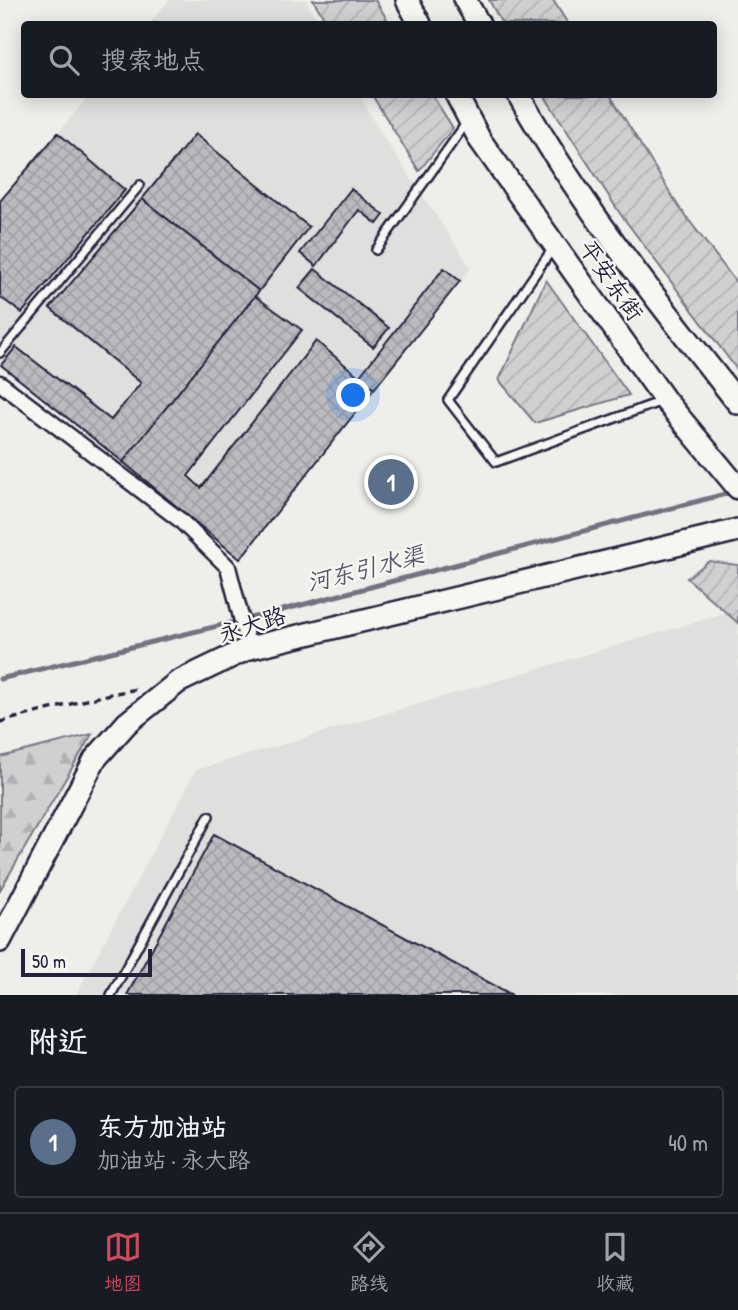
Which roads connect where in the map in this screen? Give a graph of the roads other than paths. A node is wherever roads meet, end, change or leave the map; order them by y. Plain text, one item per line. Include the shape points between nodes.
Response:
1 (407, 0) edge
2 (465, 0) edge
3 (418, 21) edge
4 (477, 21) edge
5 (458, 98) edge
6 (521, 98) edge
7 (469, 119) junction
8 (140, 185) dead end
9 (555, 245) junction
10 (376, 250) dead end
11 (0, 353) edge
12 (0, 383) edge
13 (665, 400) junction
14 (738, 403) edge
15 (738, 488) edge
16 (738, 530) edge
17 (246, 638) junction
18 (209, 816) dead end
19 (0, 942) edge
20 (111, 995) edge

1 - 3 main road
2 - 4 main road
5 - 7 main road, 平安东街
6 - 14 main road, 平安东街 via 585,201
7 - 9 main road, 平安东街
7 - 10 lane
8 - 11 lane
9 - 13 main road, 平安东街
9 - 13 lane via 448,400 496,462
12 - 17 street via 180,520 228,567
13 - 15 main road, 平安东街
16 - 17 main road, 永大路
17 - 19 main road, 永大路 via 178,682 127,723 95,759
18 - 20 lane

